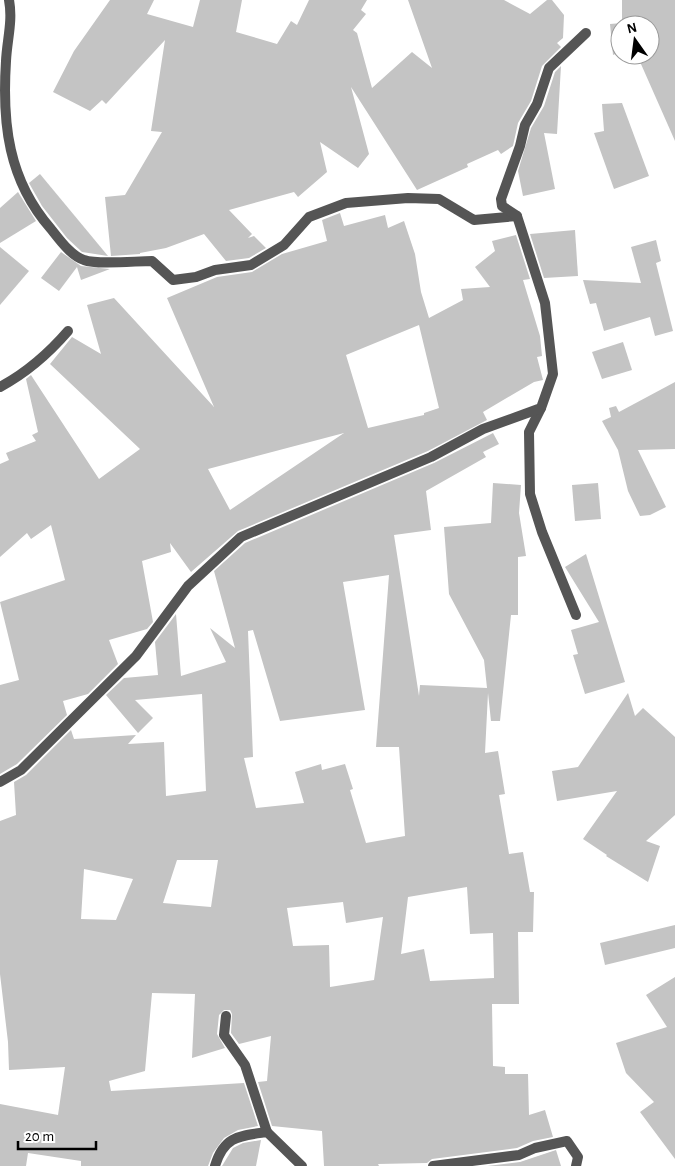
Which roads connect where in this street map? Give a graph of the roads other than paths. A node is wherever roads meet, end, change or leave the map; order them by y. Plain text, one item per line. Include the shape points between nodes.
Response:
1 (9, 0) edge
2 (586, 34) dead end
3 (517, 216) junction
4 (68, 330) dead end
5 (0, 387) edge
6 (541, 408) junction
7 (576, 615) dead end
8 (0, 782) edge
9 (226, 1016) dead end
10 (266, 1132) junction
11 (215, 1166) edge
12 (302, 1166) edge
13 (433, 1166) edge
14 (576, 1166) edge

1 - 3 street via 12,13 6,61 6,111 17,177 38,214 66,247 83,260 152,261 173,280 196,277 215,270 250,265 284,245 309,217 346,203 439,199 474,220
2 - 3 street via 549,68 537,104 525,125 501,199 502,206
3 - 6 street via 545,303 550,337 553,374
4 - 5 street via 55,346 15,379
6 - 7 street via 529,432 530,494
6 - 8 street via 483,429 431,457 241,537 188,586 136,656 21,770
9 - 10 street via 224,1035 245,1065
10 - 11 street via 237,1137 220,1150
10 - 12 street
13 - 14 street via 519,1154 567,1141 578,1157

